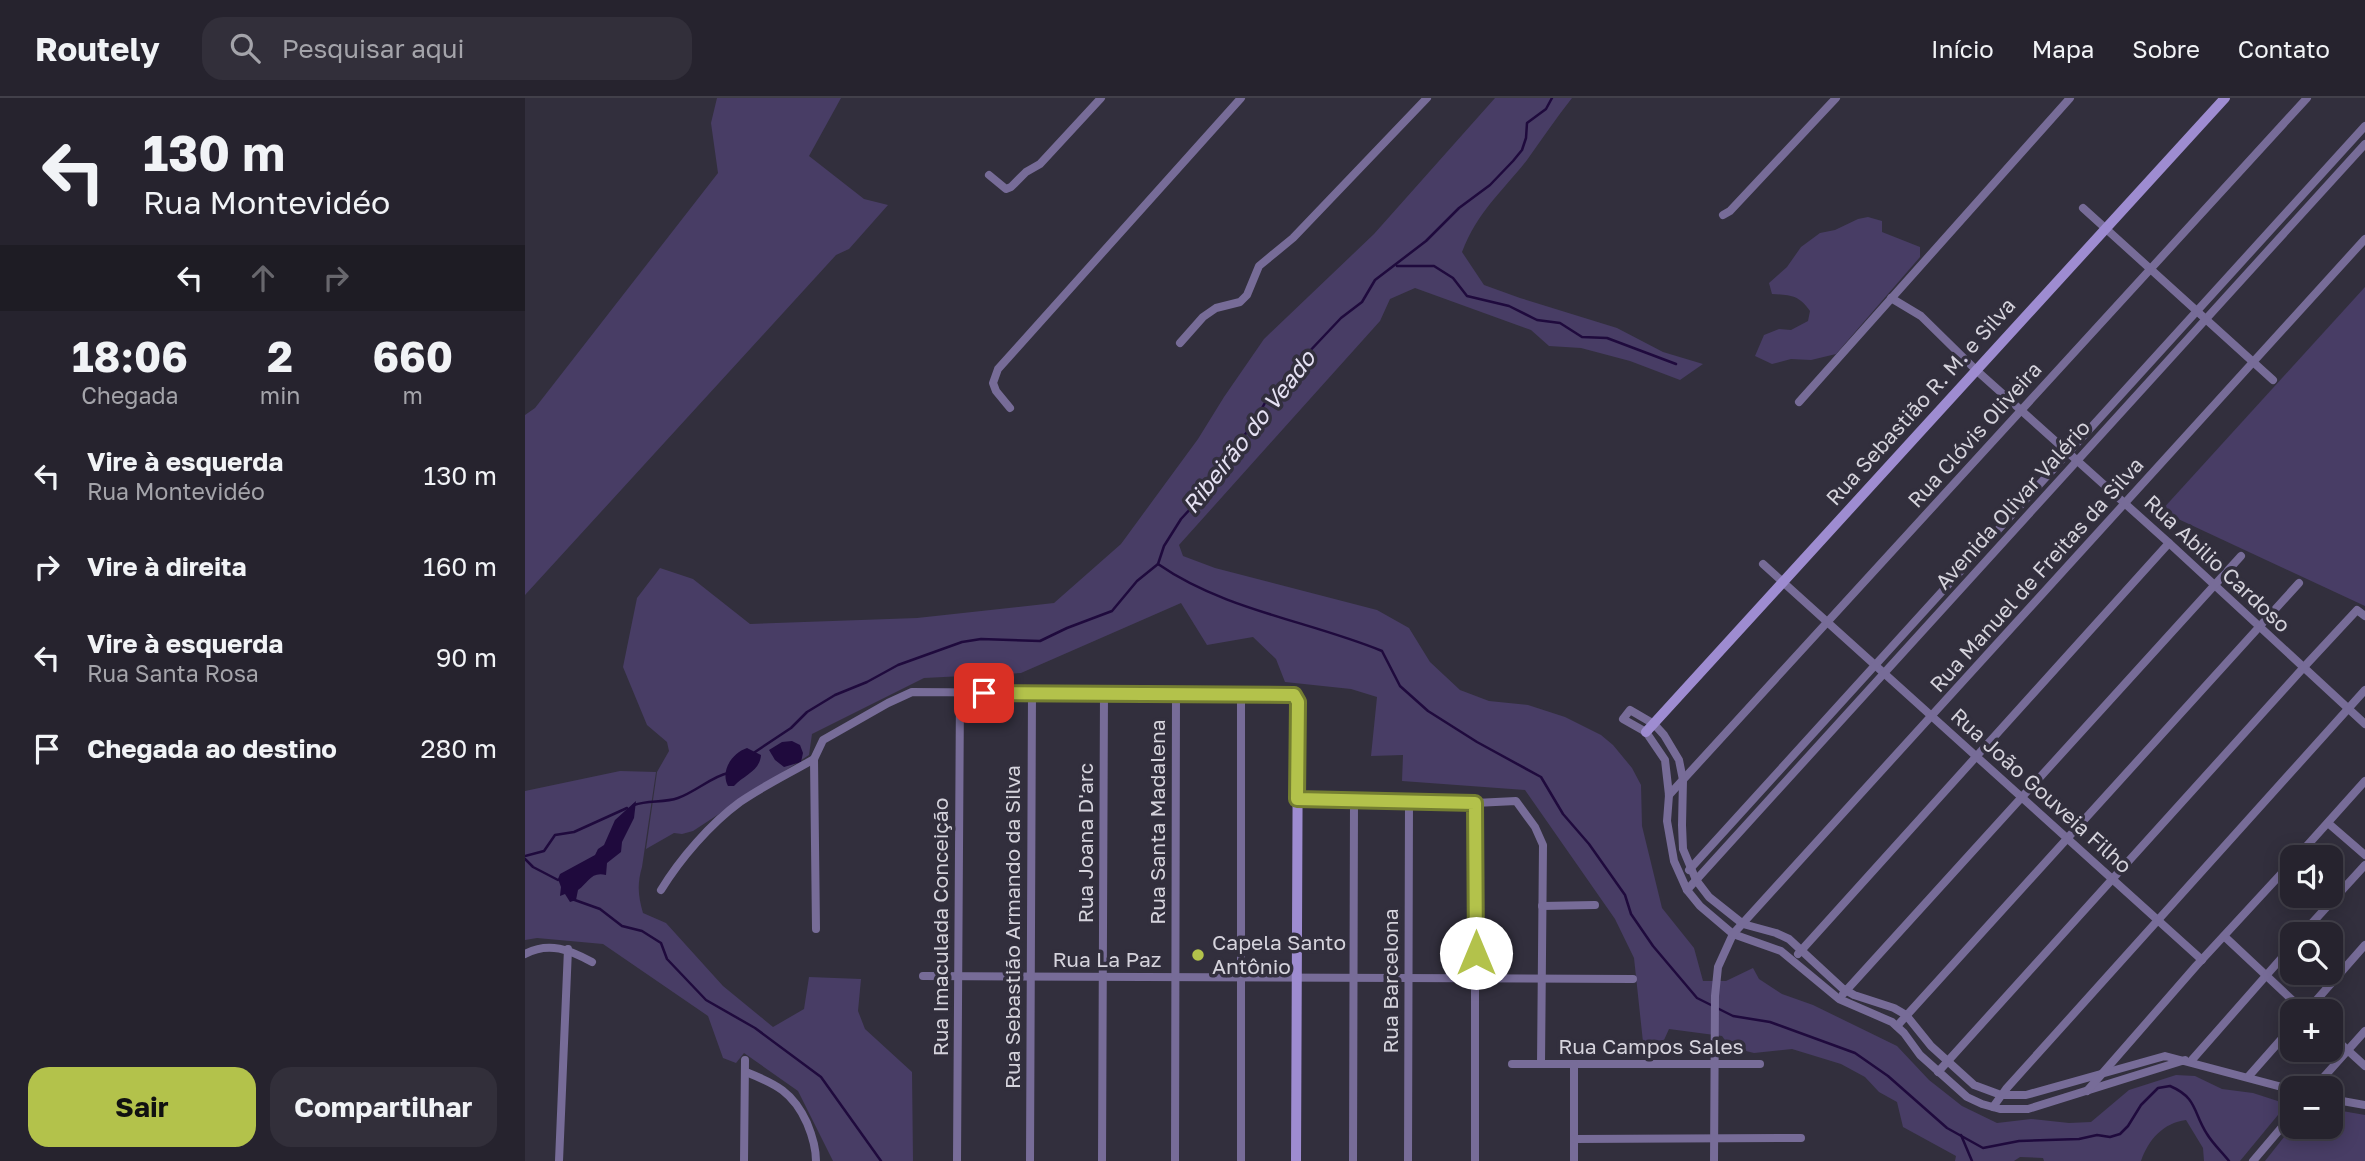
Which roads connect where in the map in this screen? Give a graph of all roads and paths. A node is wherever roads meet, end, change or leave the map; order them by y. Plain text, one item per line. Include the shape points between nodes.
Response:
1 (1101, 98) edge
2 (1241, 98) edge
3 (1427, 98) edge
4 (1836, 98) edge
5 (2070, 98) edge
6 (2225, 98) edge
7 (2307, 98) edge
8 (2365, 126) edge
9 (2365, 144) edge
10 (989, 175) dead end
11 (2083, 208) dead end
12 (1723, 215) dead end
13 (2106, 228) junction
14 (2365, 239) edge
15 (2150, 269) junction
16 (1891, 298) junction
17 (2197, 312) junction
18 (2206, 319) junction
19 (1179, 343) dead end
20 (2253, 363) junction
21 (1976, 370) junction
22 (2273, 380) dead end
23 (1799, 402) dead end
24 (1010, 408) dead end
25 (2021, 410) junction
26 (2068, 452) junction
27 (2077, 461) junction
28 (2126, 504) junction
29 (2169, 543) junction
30 (2241, 556) dead end
31 (1763, 564) dead end
32 (1783, 582) junction
33 (2299, 583) dead end
34 (2215, 585) junction
35 (2361, 613) edge
36 (1828, 622) junction
37 (2259, 626) junction
38 (1877, 665) junction
39 (2304, 667) junction
40 (1885, 672) junction
41 (2365, 690) edge
42 (960, 693) junction
43 (1032, 693) junction
44 (1104, 693) junction
45 (1176, 693) junction
46 (1241, 693) junction
47 (1294, 695) joint
48 (2348, 709) junction
49 (1932, 716) junction
50 (1623, 719) dead end
51 (2365, 724) edge
52 (1650, 728) junction
53 (1976, 756) junction
54 (814, 759) junction
55 (1683, 779) junction
56 (2365, 781) edge
57 (1669, 795) junction
58 (2022, 798) junction
59 (1297, 799) junction
60 (1354, 801) junction
61 (1409, 802) junction
62 (1475, 803) junction
63 (2328, 822) junction
64 (2067, 838) junction
65 (2307, 845) edge
66 (2365, 855) edge
67 (2365, 865) edge
68 (1690, 869) junction
69 (2280, 874) edge
70 (1681, 878) junction
71 (2112, 879) junction
72 (1696, 880) junction
73 (661, 890) dead end
74 (1687, 890) junction
75 (1595, 905) dead end
76 (1542, 906) junction
77 (2157, 920) junction
78 (2313, 922) edge
79 (1743, 924) junction
80 (816, 929) dead end
81 (1733, 934) junction
82 (2224, 936) junction
83 (2365, 944) edge
84 (568, 949) junction
85 (1801, 951) junction
86 (525, 954) edge
87 (2280, 959) edge
88 (1793, 960) junction
89 (2202, 960) junction
90 (592, 962) dead end
91 (2266, 975) junction
92 (923, 976) dead end
93 (959, 977) junction
94 (1175, 977) junction
95 (1242, 977) junction
96 (1298, 977) junction
97 (1354, 977) junction
98 (1030, 978) junction
99 (1103, 978) junction
100 (1409, 978) junction
101 (1476, 978) junction
102 (1540, 979) junction
103 (1633, 979) dead end
104 (1846, 990) junction
105 (1839, 999) junction
106 (2292, 999) edge
107 (2317, 999) edge
108 (1906, 1016) junction
109 (1897, 1026) junction
110 (2365, 1031) edge
111 (2280, 1041) edge
112 (2343, 1046) edge
113 (2348, 1051) junction
114 (745, 1060) dead end
115 (2188, 1060) junction
116 (1947, 1062) junction
117 (1512, 1064) dead end
118 (1541, 1064) junction
119 (1715, 1064) junction
120 (1760, 1064) dead end
121 (1574, 1065) junction
122 (2365, 1066) edge
123 (745, 1072) junction
124 (1938, 1072) junction
125 (2102, 1073) junction
126 (2325, 1076) edge
127 (2248, 1077) junction
128 (2280, 1086) edge
129 (2087, 1092) junction
130 (2000, 1095) junction
131 (2343, 1101) edge
132 (2365, 1105) edge
133 (1993, 1107) junction
134 (2280, 1129) edge
135 (1714, 1137) junction
136 (1801, 1138) dead end
137 (1574, 1139) junction
138 (559, 1161) edge
139 (744, 1161) edge
140 (816, 1161) edge
141 (957, 1161) edge
142 (1030, 1161) edge
143 (1103, 1161) edge
144 (1175, 1161) edge
145 (1241, 1161) edge
146 (1296, 1161) edge
147 (1353, 1161) edge
148 (1408, 1161) edge
149 (1475, 1161) edge
150 (1574, 1161) edge
151 (1714, 1161) edge
152 (2253, 1161) edge

1 - 10 street via 1040,164 1011,187
2 - 24 street via 998,369 993,383
3 - 19 street via 1293,238 1259,266 1240,302 1216,308
4 - 12 street
5 - 16 street
6 - 13 street, Rua Sebastião R. M. e Silva
7 - 15 street, Rua Clóvis Oliveira
8 - 17 street
9 - 18 street, Avenida Olivar Valério
11 - 13 street
13 - 15 street
13 - 21 street, Rua Sebastião R. M. e Silva
14 - 20 street, Rua Manuel de Freitas da Silva
15 - 17 street
15 - 25 street, Rua Clóvis Oliveira
16 - 21 street, Rua Abilio Cardoso via 1921,316
16 - 23 street
17 - 18 street
17 - 26 street
18 - 20 street
18 - 27 street, Avenida Olivar Valério
20 - 22 street
20 - 28 street, Rua Manuel de Freitas da Silva
21 - 25 street, Rua Abilio Cardoso
21 - 32 street, Rua Sebastião R. M. e Silva
25 - 26 street, Rua Abilio Cardoso
25 - 36 street, Rua Clóvis Oliveira
26 - 27 street, Rua Abilio Cardoso
26 - 38 street
27 - 28 street, Rua Abilio Cardoso
27 - 40 street, Avenida Olivar Valério
28 - 29 street, Rua Abilio Cardoso
28 - 49 street, Rua Manuel de Freitas da Silva
29 - 34 street, Rua Abilio Cardoso
29 - 53 street
30 - 34 street
31 - 32 street, Rua João Gouveia Filho
32 - 36 street, Rua João Gouveia Filho
32 - 52 street, Rua Sebastião R. M. e Silva
33 - 37 street
34 - 37 street, Rua Abilio Cardoso
34 - 58 street
35 - 39 street
36 - 38 street, Rua João Gouveia Filho
36 - 55 street, Rua Clóvis Oliveira
37 - 39 street, Rua Abilio Cardoso
37 - 64 street
38 - 40 street, Rua João Gouveia Filho
38 - 68 street
39 - 48 street, Rua Abilio Cardoso
39 - 71 street
40 - 49 street, Rua João Gouveia Filho
40 - 72 street, Avenida Olivar Valério
41 - 48 street
42 - 43 street
42 - 54 street via 912,692 823,740
42 - 93 street, Rua Imaculada Conceição
43 - 44 street
43 - 98 street, Rua Sebastião Armando da Silva
44 - 45 street
44 - 99 street, Rua Joana D'arc
45 - 46 street
45 - 94 street, Rua Santa Madalena
46 - 47 street
46 - 95 street
47 - 59 street via 1298,702
48 - 51 street, Rua Abilio Cardoso
48 - 77 street
49 - 53 street, Rua João Gouveia Filho
49 - 79 street, Rua Manuel de Freitas da Silva
50 - 52 street via 1630,709
52 - 55 street via 1668,741
52 - 57 street via 1665,760
53 - 58 street, Rua João Gouveia Filho
53 - 85 street
54 - 73 street via 738,803 701,838
54 - 80 street
55 - 57 street, Rua Clóvis Oliveira
55 - 68 street via 1683,849
56 - 63 street
57 - 70 street via 1670,842
58 - 64 street, Rua João Gouveia Filho
58 - 104 street
59 - 60 street
59 - 96 street
60 - 61 street
60 - 97 street
61 - 62 street
61 - 100 street, Rua Barcelona
62 - 76 street via 1516,801 1535,827 1543,845
62 - 101 street
63 - 65 street
63 - 66 street
64 - 71 street, Rua João Gouveia Filho
64 - 108 street
67 - 78 street
68 - 70 street
68 - 72 street
69 - 82 street
70 - 74 street
71 - 77 street, Rua João Gouveia Filho
71 - 116 street
72 - 74 street, Avenida Olivar Valério
72 - 79 street via 1709,897
74 - 81 street
75 - 76 street
76 - 102 street
77 - 89 street, Rua João Gouveia Filho
77 - 130 street
79 - 81 street, Rua Manuel de Freitas da Silva
79 - 85 street via 1782,936
81 - 88 street via 1776,948
81 - 119 street via 1718,967
82 - 89 street
82 - 91 street
83 - 107 street
84 - 86 street via 535,948
84 - 90 street
84 - 138 street
85 - 88 street
85 - 104 street
87 - 91 street
88 - 105 street
89 - 125 street
91 - 106 street
91 - 115 street
92 - 93 street, Rua La Paz
93 - 98 street, Rua La Paz
93 - 141 street, Rua Imaculada Conceição
94 - 95 street, Rua La Paz
94 - 99 street, Rua La Paz
94 - 144 street, Rua Santa Madalena
95 - 96 street, Rua La Paz
95 - 145 street
96 - 97 street, Rua La Paz
96 - 146 street
97 - 100 street, Rua La Paz
97 - 147 street
98 - 99 street, Rua La Paz
98 - 142 street, Rua Sebastião Armando da Silva
99 - 143 street, Rua Joana D'arc
100 - 101 street, Rua La Paz
100 - 148 street, Rua Barcelona
101 - 102 street, Rua La Paz
101 - 149 street
102 - 103 street, Rua La Paz
102 - 118 street
104 - 105 street
104 - 108 street
105 - 109 street
108 - 109 street
108 - 116 street
109 - 124 street
110 - 113 street
111 - 127 street
112 - 113 street
113 - 122 street
113 - 126 street
114 - 123 street
115 - 125 street via 2165,1056
115 - 127 street
115 - 129 street
116 - 124 street
116 - 130 street via 1974,1085
117 - 118 street, Rua Campos Sales
118 - 121 street, Rua Campos Sales
119 - 120 street, Rua Campos Sales
119 - 121 street, Rua Campos Sales
119 - 135 street
121 - 137 street
123 - 139 street
123 - 140 street via 792,1096 812,1134
124 - 133 street via 1967,1097
125 - 129 street
125 - 130 street via 2025,1095
127 - 128 street
129 - 133 street via 2028,1109
130 - 133 street
131 - 132 street
134 - 152 street
135 - 136 street
135 - 137 street
135 - 151 street
137 - 150 street

